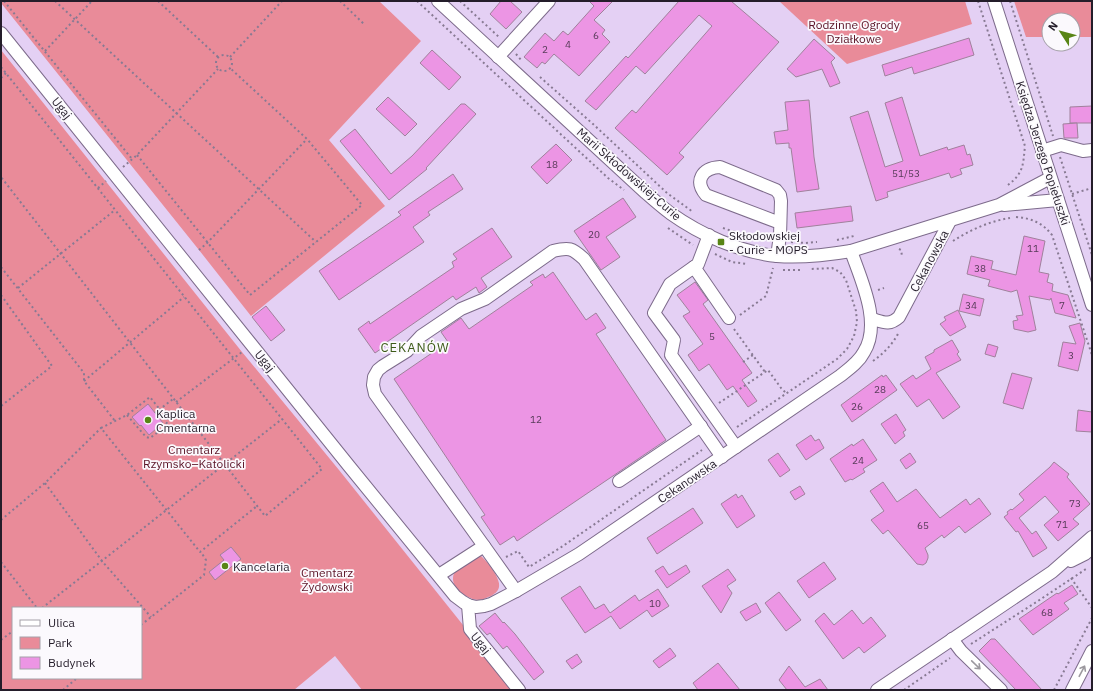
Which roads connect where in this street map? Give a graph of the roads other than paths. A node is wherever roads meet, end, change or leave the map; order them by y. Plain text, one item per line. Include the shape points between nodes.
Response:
1 (438, 1) edge
2 (549, 1) edge
3 (994, 1) edge
4 (1, 33) edge
5 (498, 57) junction
6 (1092, 150) edge
7 (1042, 151) junction
8 (1050, 178) junction
9 (1058, 200) junction
10 (999, 205) junction
11 (950, 221) junction
12 (780, 223) junction
13 (709, 236) junction
14 (851, 251) junction
15 (776, 256) junction
16 (694, 267) junction
17 (1089, 288) edge
18 (1092, 305) edge
19 (872, 319) junction
20 (733, 321) road end
21 (701, 426) junction
22 (736, 447) junction
23 (722, 457) junction
24 (619, 481) dead end
25 (1092, 537) edge
26 (484, 546) junction
27 (1092, 548) edge
28 (1052, 572) junction
29 (439, 575) junction
30 (516, 591) junction
31 (468, 605) junction
32 (952, 639) junction
33 (1092, 651) edge
34 (881, 689) edge
35 (519, 690) edge
36 (1001, 690) edge
37 (1072, 690) edge

1 - 5 street, Marii Skłodowskiej-Curie
2 - 5 street
3 - 7 street, Księdza Jerzego Popiełuszki
4 - 29 street, Ugaj
5 - 13 street, Marii Skłodowskiej-Curie via 663,207
6 - 7 street via 1083,151 1061,145
7 - 8 street, Księdza Jerzego Popiełuszki
8 - 9 street, Księdza Jerzego Popiełuszki
8 - 10 street, Marii Skłodowskiej-Curie
9 - 10 street, Marii Skłodowskiej-Curie
9 - 17 street, Księdza Jerzego Popiełuszki
10 - 11 street, Marii Skłodowskiej-Curie
11 - 14 street, Marii Skłodowskiej-Curie
11 - 19 street, Cekanowska via 898,317 888,323
12 - 12 street via 781,201 776,190 720,167 707,170 703,175 700,182 706,195
12 - 15 street
13 - 15 street, Marii Skłodowskiej-Curie via 747,250
13 - 16 street via 698,264
14 - 15 street, Marii Skłodowskiej-Curie
14 - 19 street, Cekanowska
16 - 20 street
16 - 22 street via 670,284 654,313 674,340 671,355
17 - 18 street, Księdza Jerzego Popiełuszki
19 - 22 street, Cekanowska via 865,352 854,365
21 - 23 street
21 - 24 street
21 - 26 street via 584,259 570,249 554,251 485,299 461,309 421,336 407,351 378,370 374,377 375,394
22 - 23 street, Cekanowska
23 - 30 street, Cekanowska via 579,554
25 - 28 street
26 - 29 street
26 - 30 street
27 - 28 street
28 - 32 street
29 - 31 street, Ugaj via 455,596
30 - 31 street, Cekanowska via 491,604
31 - 35 street, Ugaj via 470,629
32 - 34 street
32 -> 36 street
37 -> 33 street

